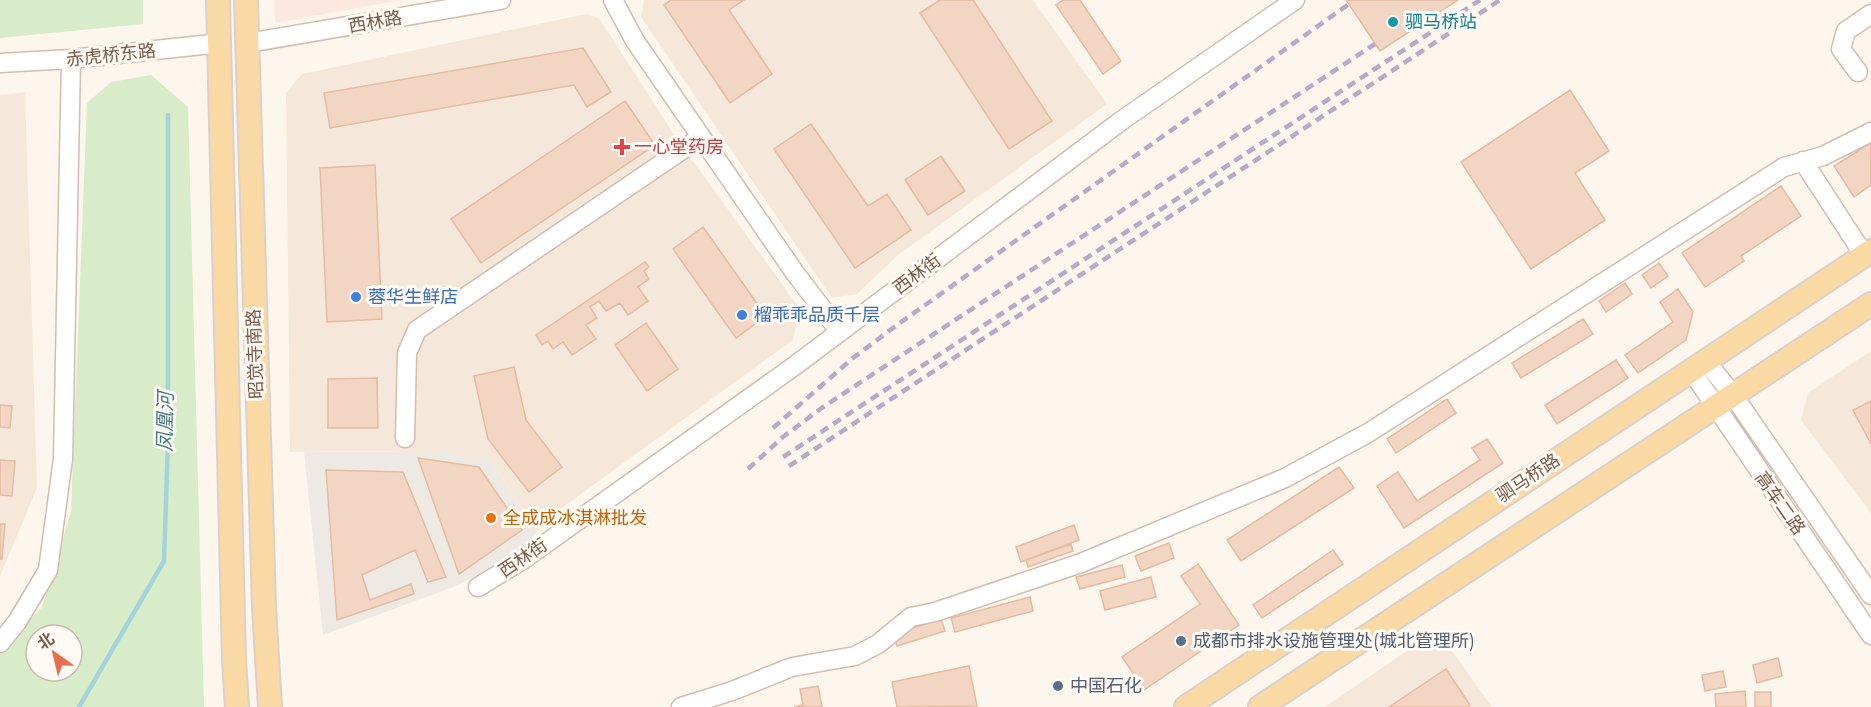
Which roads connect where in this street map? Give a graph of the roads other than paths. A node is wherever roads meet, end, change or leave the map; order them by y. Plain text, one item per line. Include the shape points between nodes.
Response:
1 (218, 0) edge
2 (246, 0) edge
3 (501, 0) edge
4 (613, 0) edge
5 (1295, 0) edge
6 (1871, 14) edge
7 (221, 44) junction
8 (248, 44) junction
9 (71, 59) junction
10 (0, 63) edge
11 (1858, 72) dead end
12 (1871, 132) edge
13 (701, 137) junction
14 (1803, 161) junction
15 (1868, 253) edge
16 (1871, 304) edge
17 (840, 332) junction
18 (1698, 365) junction
19 (1733, 395) junction
20 (1714, 406) junction
21 (405, 438) dead end
22 (478, 587) dead end
23 (1871, 595) edge
24 (1871, 634) edge
25 (0, 643) edge
26 (237, 707) edge
27 (270, 707) edge
28 (681, 707) edge
29 (1186, 707) edge
30 (1260, 707) edge

1 - 7 main road, 昭觉寺南路
2 - 8 main road, 昭觉寺南路
3 - 8 street, 西林路
4 - 13 street via 635,41
5 - 17 street, 西林街 via 1121,121
6 - 11 street via 1846,31 1841,49
7 - 9 street, 赤虎桥东路
7 - 26 main road, 昭觉寺南路
8 - 27 main road, 昭觉寺南路
9 - 10 street, 赤虎桥东路
9 - 25 street via 63,459 48,570
12 - 14 street via 1823,156
13 - 17 street
13 - 21 street via 417,330 407,353
14 - 15 street
14 - 28 street via 1784,167 1368,434 1285,478 1081,563 911,617 879,644 855,656 792,667
15 - 18 main road, 驷马桥路
16 - 19 main road
17 - 22 street, 西林街 via 524,559
18 - 19 street, 高车二路
18 - 20 street, 高车二路
18 - 29 main road, 驷马桥路
19 - 20 main road
19 - 23 street, 高车二路
20 - 24 street, 高车二路
20 - 30 main road

